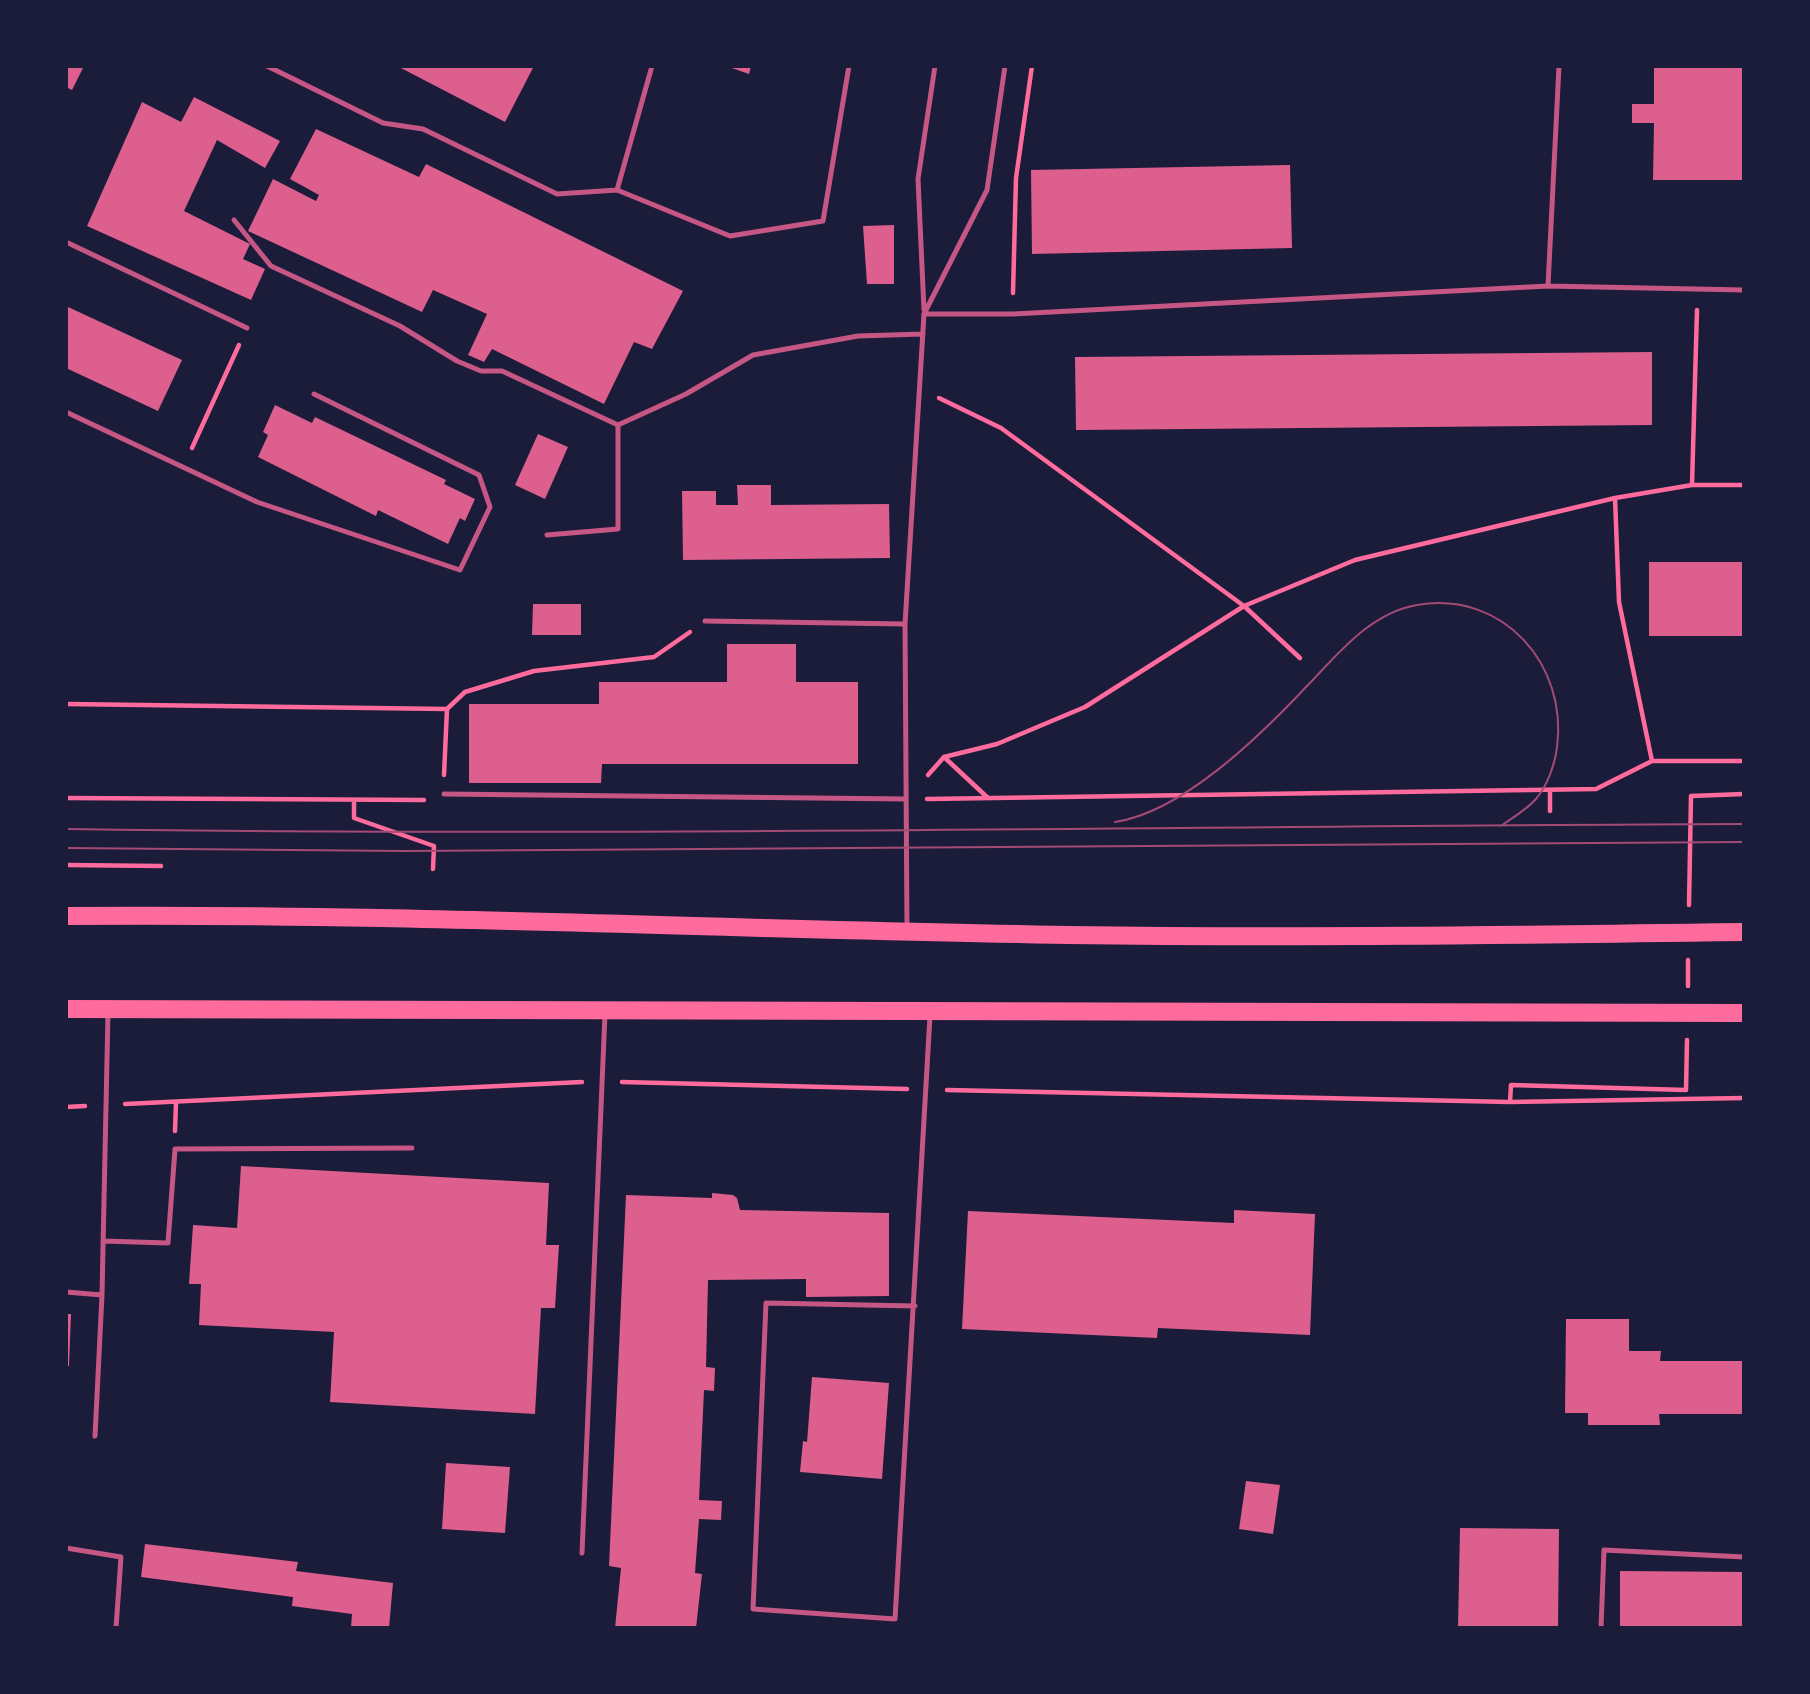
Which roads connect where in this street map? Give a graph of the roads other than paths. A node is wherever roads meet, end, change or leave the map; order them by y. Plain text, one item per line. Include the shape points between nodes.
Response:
1 (267, 66) edge
2 (652, 66) edge
3 (849, 66) edge
4 (935, 66) edge
5 (1005, 66) edge
6 (1559, 66) edge
7 (617, 190) junction
8 (233, 220) dead end
9 (66, 242) edge
10 (1548, 286) junction
11 (1744, 290) edge
12 (925, 314) junction
13 (247, 328) road end
14 (923, 334) junction
15 (314, 394) dead end
16 (66, 412) edge
17 (618, 425) junction
18 (547, 535) dead end
19 (705, 621) road end
20 (905, 624) junction
21 (444, 794) road end
22 (906, 799) junction
23 (66, 916) edge
24 (907, 930) junction
25 (1744, 932) edge
26 (66, 1009) edge
27 (108, 1009) junction
28 (605, 1011) junction
29 (930, 1013) junction
30 (1744, 1013) edge
31 (412, 1148) dead end
32 (103, 1241) junction
33 (66, 1293) edge
34 (102, 1295) junction
35 (915, 1306) junction
36 (94, 1436) dead end
37 (66, 1548) edge
38 (582, 1553) dead end
39 (1744, 1557) edge
40 (116, 1628) edge
41 (1601, 1628) edge

1 - 7 lane via 383,122 423,129 557,194
2 - 7 lane
3 - 7 lane via 823,221 730,236
4 - 12 lane via 918,179
5 - 12 lane via 987,190
6 - 10 lane
8 - 17 lane via 271,266 400,326 457,361 481,371 502,371
9 - 13 lane
10 - 11 lane
10 - 12 lane via 1013,314
12 - 14 lane
14 - 17 lane via 858,336 753,355 686,394
14 - 20 lane
15 - 16 lane via 479,475 490,507 460,570 257,502
17 - 18 lane via 618,529
19 - 20 lane
20 - 22 lane
21 - 22 lane
22 - 24 lane
23 - 24 main road
24 - 25 main road via 1321,936
26 - 27 main road
27 - 28 main road
27 - 32 lane
28 - 29 main road
28 - 38 lane
29 - 30 main road
29 - 35 lane
31 - 32 lane via 175,1149 168,1243
32 - 34 lane
33 - 34 lane
34 - 36 lane
35 - 35 lane via 766,1303 753,1609 895,1619
37 - 40 lane via 121,1557
39 - 41 lane via 1604,1550

